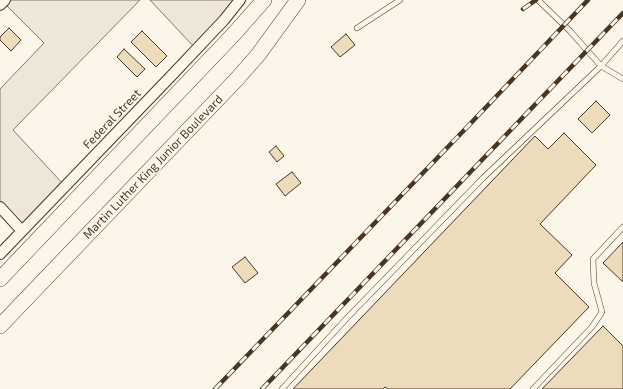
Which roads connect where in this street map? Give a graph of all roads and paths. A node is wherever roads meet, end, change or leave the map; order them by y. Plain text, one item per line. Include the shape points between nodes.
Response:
1 (5, 0) edge
2 (240, 0) edge
3 (264, 0) edge
4 (298, 0) edge
5 (400, 0) edge
6 (538, 0) edge
7 (0, 5) edge
8 (357, 28) dead end
9 (623, 41) edge
10 (601, 66) junction
11 (623, 79) edge
12 (0, 207) edge
13 (623, 227) edge
14 (22, 231) junction
15 (0, 254) edge
16 (0, 279) edge
17 (0, 326) edge
18 (282, 389) edge
19 (533, 389) edge

1 - 7 street
2 - 14 street, Federal Street via 224,20
3 - 16 main road via 213,57
4 - 17 main road, Martin Luther King Junior Boulevard via 262,50 236,80
5 - 8 lane
6 - 10 lane via 570,30
9 - 10 lane
10 - 11 lane
10 - 18 lane via 483,178
12 - 14 street
13 - 19 lane via 593,259 594,283 602,312 592,327
14 - 15 street, Federal Street

